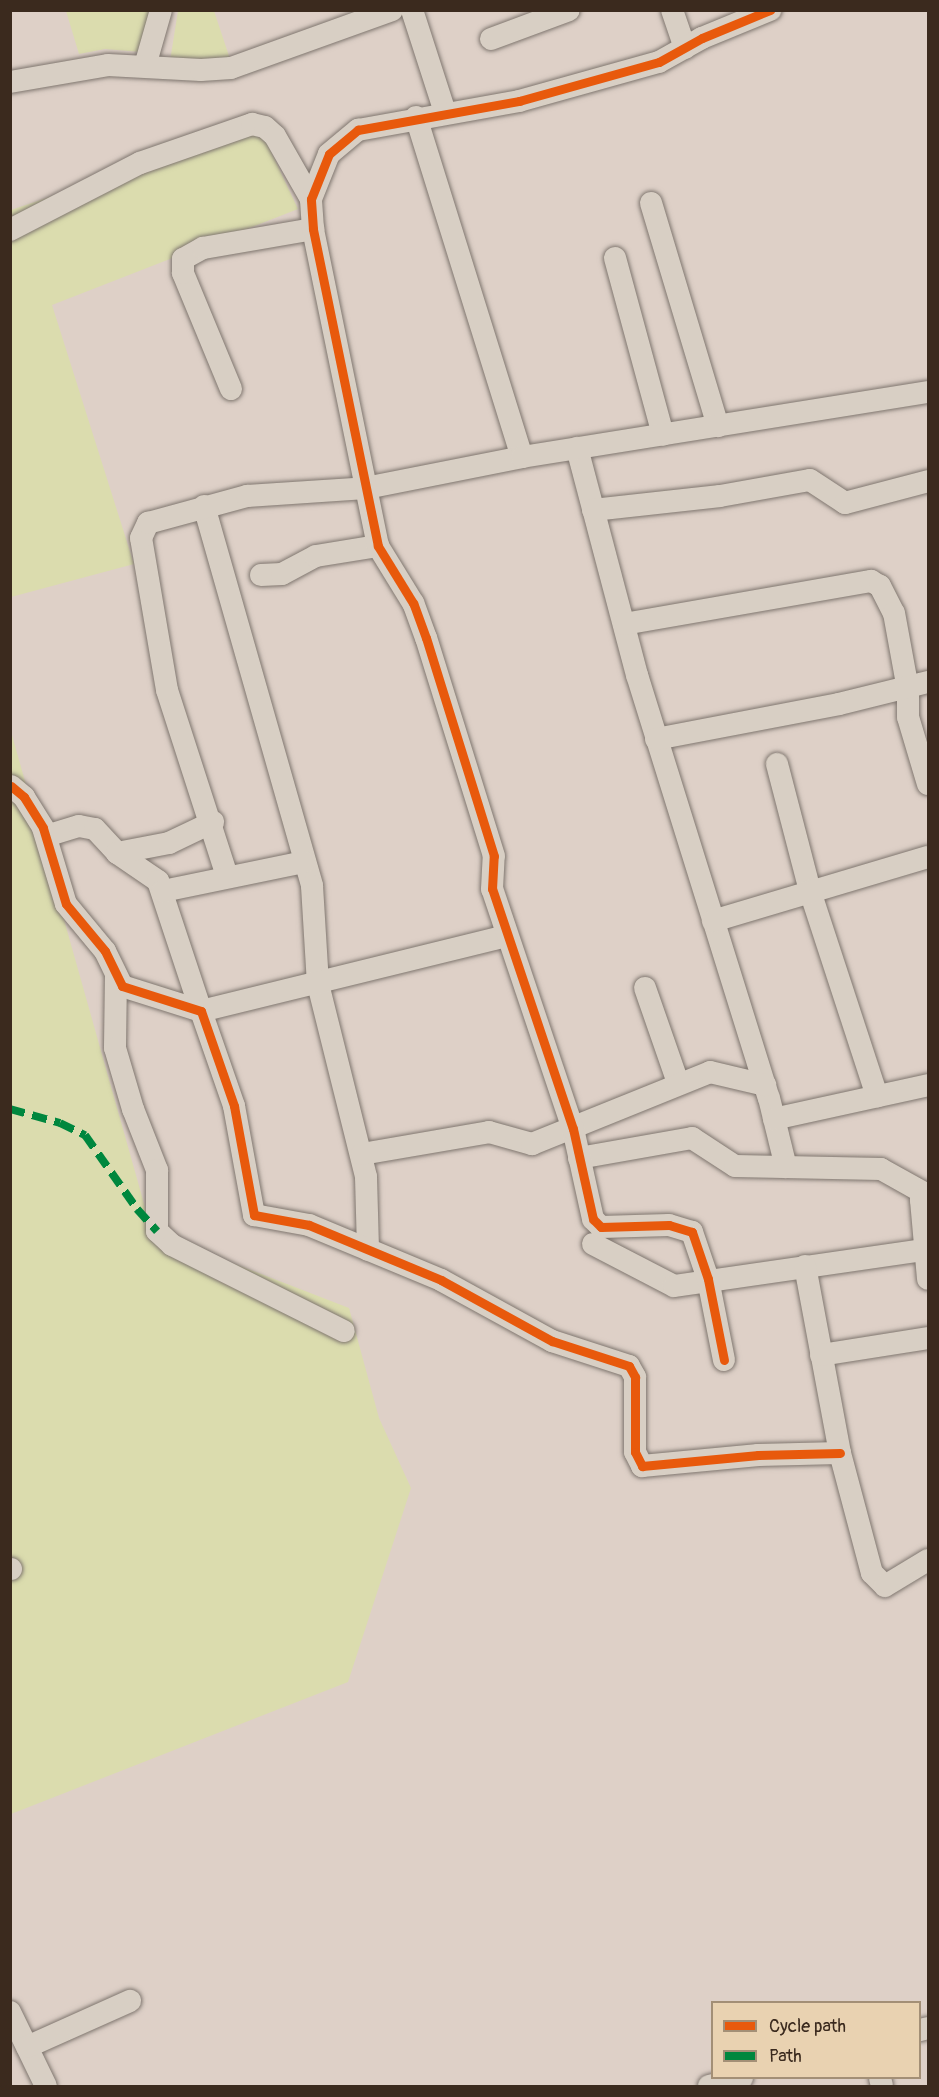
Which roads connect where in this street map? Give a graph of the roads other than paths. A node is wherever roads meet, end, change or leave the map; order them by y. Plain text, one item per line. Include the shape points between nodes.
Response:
1 (161, 10) edge
2 (392, 10) edge
3 (412, 10) edge
4 (568, 10) edge
5 (672, 10) edge
6 (770, 10) edge
7 (737, 16) edge
8 (491, 39) dead end
9 (685, 48) junction
10 (145, 66) junction
11 (10, 82) edge
12 (445, 112) junction
13 (416, 117) junction
14 (311, 199) junction
15 (651, 203) dead end
16 (312, 229) junction
17 (10, 230) edge
18 (615, 258) dead end
19 (231, 389) dead end
20 (928, 392) edge
21 (718, 426) junction
22 (663, 435) junction
23 (577, 448) junction
24 (522, 457) junction
25 (928, 481) edge
26 (366, 488) junction
27 (204, 506) junction
28 (593, 510) junction
29 (378, 546) junction
30 (261, 575) dead end
31 (624, 624) junction
32 (918, 686) edge
33 (656, 739) junction
34 (777, 764) dead end
35 (928, 784) edge
36 (11, 786) edge
37 (213, 822) junction
38 (46, 836) junction
39 (117, 853) junction
40 (928, 857) edge
41 (304, 862) junction
42 (227, 876) junction
43 (163, 891) junction
44 (810, 891) junction
45 (713, 921) junction
46 (506, 936) junction
47 (116, 975) junction
48 (318, 984) junction
49 (645, 988) dead end
50 (201, 1011) junction
51 (678, 1083) junction
52 (765, 1085) junction
53 (928, 1085) edge
54 (877, 1096) junction
55 (774, 1119) junction
56 (573, 1129) junction
57 (362, 1154) junction
58 (579, 1158) junction
59 (786, 1167) junction
60 (927, 1193) edge
61 (593, 1244) dead end
62 (368, 1250) junction
63 (925, 1250) junction
64 (805, 1266) junction
65 (928, 1278) edge
66 (708, 1280) junction
67 (344, 1331) dead end
68 (928, 1338) edge
69 (821, 1355) junction
70 (724, 1360) dead end
71 (840, 1453) junction
72 (928, 1560) edge
73 (130, 2001) dead end
74 (10, 2012) edge
75 (27, 2047) junction
76 (738, 2079) edge
77 (46, 2086) edge
78 (709, 2086) edge

1 - 10 street
2 - 10 street via 231,68
3 - 12 street
4 - 8 street
5 - 9 street
6 - 7 street
7 - 9 street
9 - 12 street via 659,62 546,94
10 - 11 street via 84,67
12 - 13 street
13 - 14 street via 371,125 339,143 321,168
13 - 24 street
14 - 16 street
14 - 17 street via 275,136 265,127 252,124 140,163
15 - 21 street
16 - 19 street via 203,248 183,258 183,273
16 - 26 street
18 - 22 street
20 - 21 street
21 - 22 street
22 - 23 street
23 - 24 street
23 - 28 street
24 - 26 street
25 - 28 street via 845,503 810,480 720,496
26 - 27 street via 278,492
26 - 29 street
27 - 37 street via 148,523 141,538 167,690
27 - 41 street
28 - 31 street
29 - 30 street via 316,556 282,573
29 - 46 street via 413,603 426,638 494,856 492,889
31 - 32 street via 871,581 880,586 894,613
31 - 33 street
32 - 33 street
32 - 35 street via 908,717
33 - 45 street
34 - 44 street
36 - 38 street via 37,814
37 - 39 street via 169,843
37 - 42 street
38 - 39 street via 89,827
38 - 47 street via 59,890 105,951
39 - 43 street via 158,881
40 - 44 street
41 - 42 street
41 - 48 street via 312,886
42 - 43 street
43 - 50 street
44 - 45 street
44 - 54 street
45 - 52 street
46 - 48 street
46 - 56 street
47 - 50 street via 129,991
47 - 67 street via 115,1048 157,1170 157,1231 172,1245
48 - 50 street
48 - 57 street
49 - 51 street
50 - 62 street via 234,1106 254,1215 309,1225
51 - 52 street via 710,1072
51 - 56 street
52 - 55 street
53 - 54 street
54 - 55 street
55 - 59 street
56 - 57 street via 532,1144 489,1132
56 - 58 street
57 - 62 street
58 - 59 street via 692,1138 735,1166
58 - 66 street via 598,1226 687,1228 696,1239
59 - 60 street via 881,1169
60 - 63 street via 921,1200
61 - 66 street via 668,1285
62 - 71 street via 441,1280 552,1341 632,1368 635,1452 642,1466 758,1455
63 - 64 street
63 - 65 street
64 - 66 street
64 - 69 street
66 - 70 street
68 - 69 street
69 - 71 street
71 - 72 street via 875,1580 885,1586 892,1584
73 - 75 street
74 - 75 street
75 - 77 street
76 - 78 street

